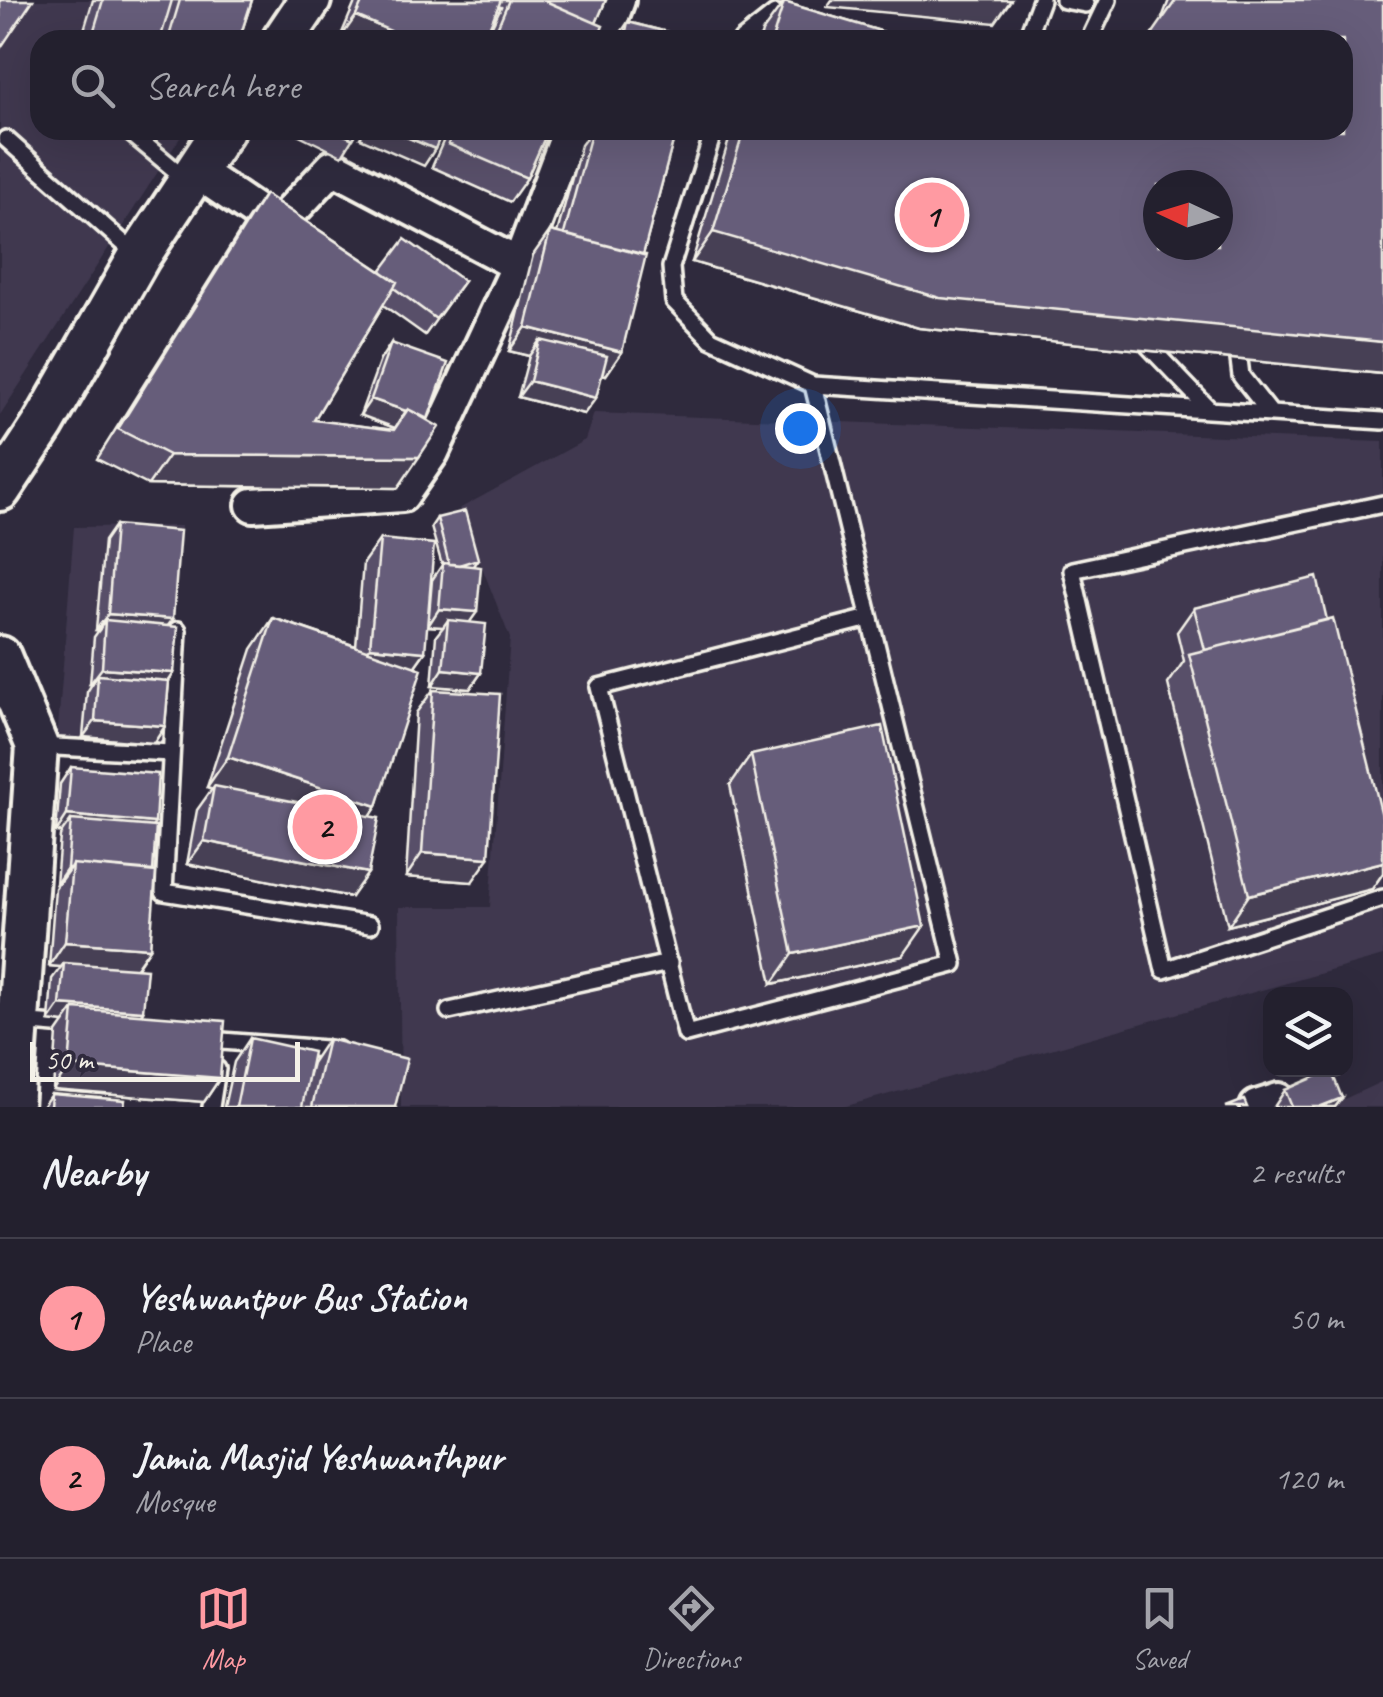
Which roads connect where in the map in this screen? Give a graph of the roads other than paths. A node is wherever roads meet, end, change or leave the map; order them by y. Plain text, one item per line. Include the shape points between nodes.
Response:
1 (310, 0) edge
2 (618, 0) edge
3 (1041, 0) edge
4 (1064, 0) edge
5 (1108, 0) edge
6 (1085, 4) dead end
7 (813, 22) edge
8 (290, 30) edge
9 (607, 30) edge
10 (755, 30) edge
11 (1030, 30) edge
12 (1094, 30) edge
13 (6, 139) dead end
14 (141, 140) edge
15 (216, 140) edge
16 (566, 140) edge
17 (711, 140) edge
18 (193, 176) junction
19 (139, 256) junction
20 (519, 265) junction
21 (1234, 322) edge
22 (1126, 324) edge
23 (812, 385) junction
24 (1210, 410) junction
25 (1271, 414) junction
26 (1383, 420) edge
27 (0, 490) edge
28 (1383, 504) edge
29 (253, 505) dead end
30 (869, 618) junction
31 (178, 630) edge
32 (0, 657) edge
33 (37, 746) junction
34 (171, 753) junction
35 (1383, 898) edge
36 (370, 925) dead end
37 (669, 963) junction
38 (9, 1009) edge
39 (450, 1011) dead end
40 (93, 1028) edge
41 (204, 1039) edge
42 (222, 1040) junction
43 (355, 1051) edge
44 (12, 1107) edge
45 (211, 1107) edge

1 - 8 street
2 - 9 street
3 - 11 lane
4 - 6 lane
5 - 12 lane
7 - 10 lane via 775,14
13 - 19 lane
14 - 18 lane
15 - 18 street
16 - 20 street
17 - 23 lane via 671,267 674,301 710,339
18 - 19 street
18 - 20 street via 277,226 332,167
19 - 27 street
20 - 29 street via 432,452 402,495
21 - 25 lane via 1242,376
22 - 24 lane
23 - 24 lane
23 - 30 lane
24 - 25 lane
25 - 26 lane
28 - 35 lane via 1072,570 1164,970
30 - 37 lane via 600,687
30 - 37 lane via 954,964 686,1034
31 - 34 lane
32 - 33 street
32 - 38 street via 12,740
33 - 34 lane
33 - 38 street
34 - 36 lane via 164,892
37 - 39 lane
38 - 40 lane
38 - 44 street
41 - 42 lane
42 - 43 lane
42 - 45 lane

